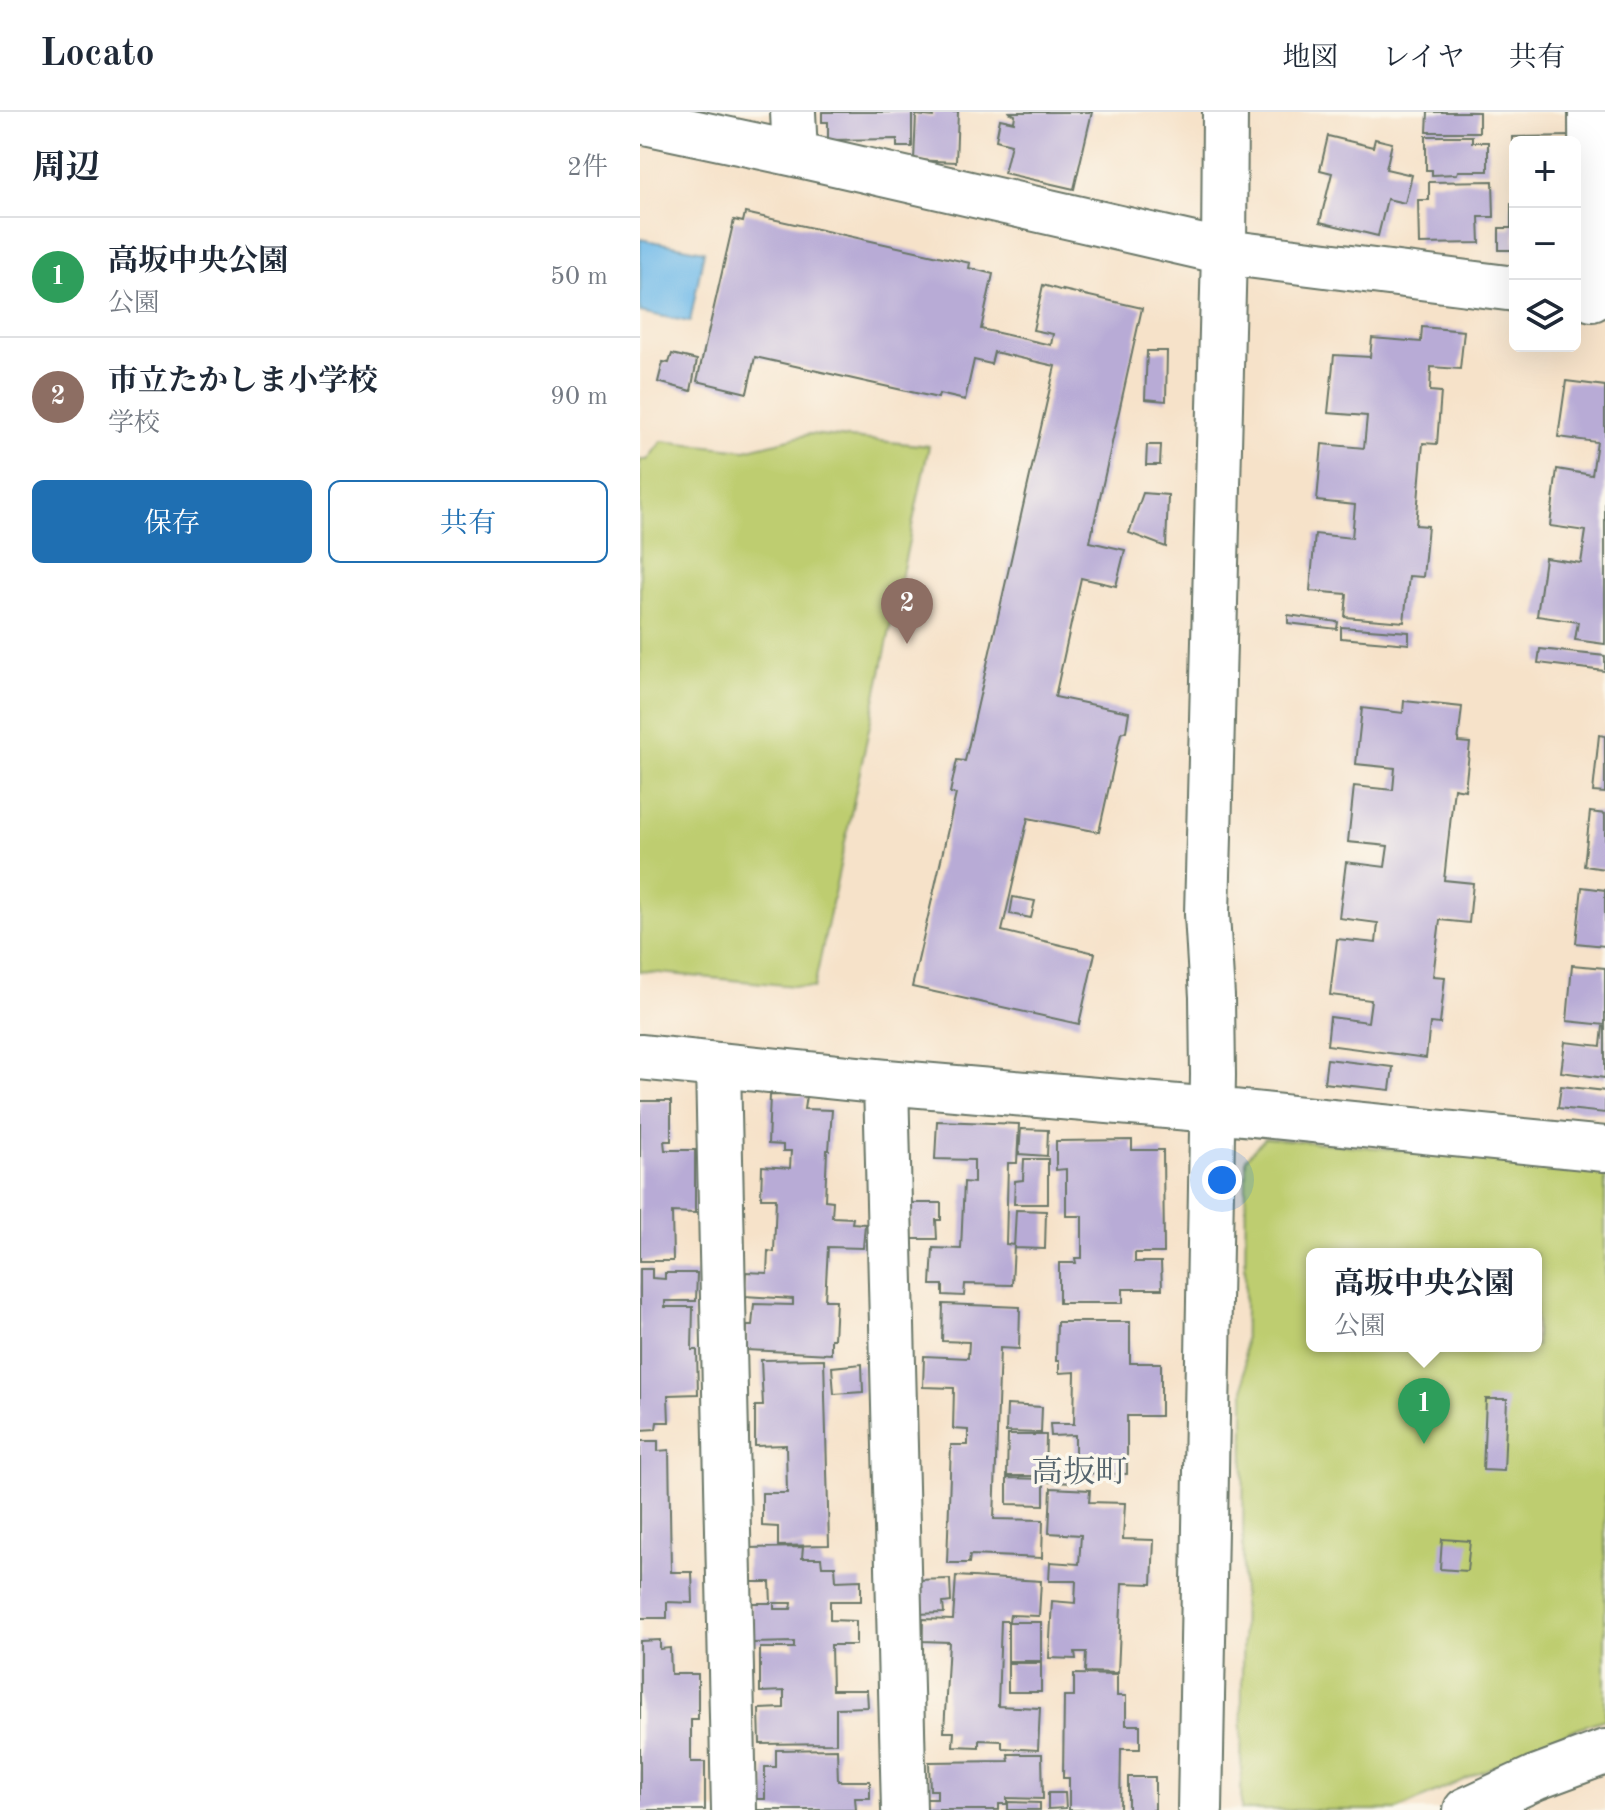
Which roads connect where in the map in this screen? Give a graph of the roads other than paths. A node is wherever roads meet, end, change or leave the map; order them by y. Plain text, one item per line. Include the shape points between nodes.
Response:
1 (1225, 112) edge
2 (1591, 112) edge
3 (640, 121) edge
4 (794, 133) edge
5 (1224, 252) junction
6 (1509, 288) edge
7 (1591, 299) edge
8 (640, 1057) edge
9 (718, 1066) junction
10 (886, 1082) junction
11 (1213, 1110) junction
12 (1605, 1149) edge
13 (1605, 1752) edge
14 (734, 1810) edge
15 (904, 1810) edge
16 (1200, 1810) edge
17 (1466, 1810) edge

1 - 5 street
2 - 7 street
3 - 4 street
4 - 5 street
5 - 6 street
5 - 11 street via 1207,914
8 - 9 street
9 - 10 street
9 - 14 street
10 - 11 street
10 - 15 street
11 - 12 street
11 - 16 street
13 - 17 street

